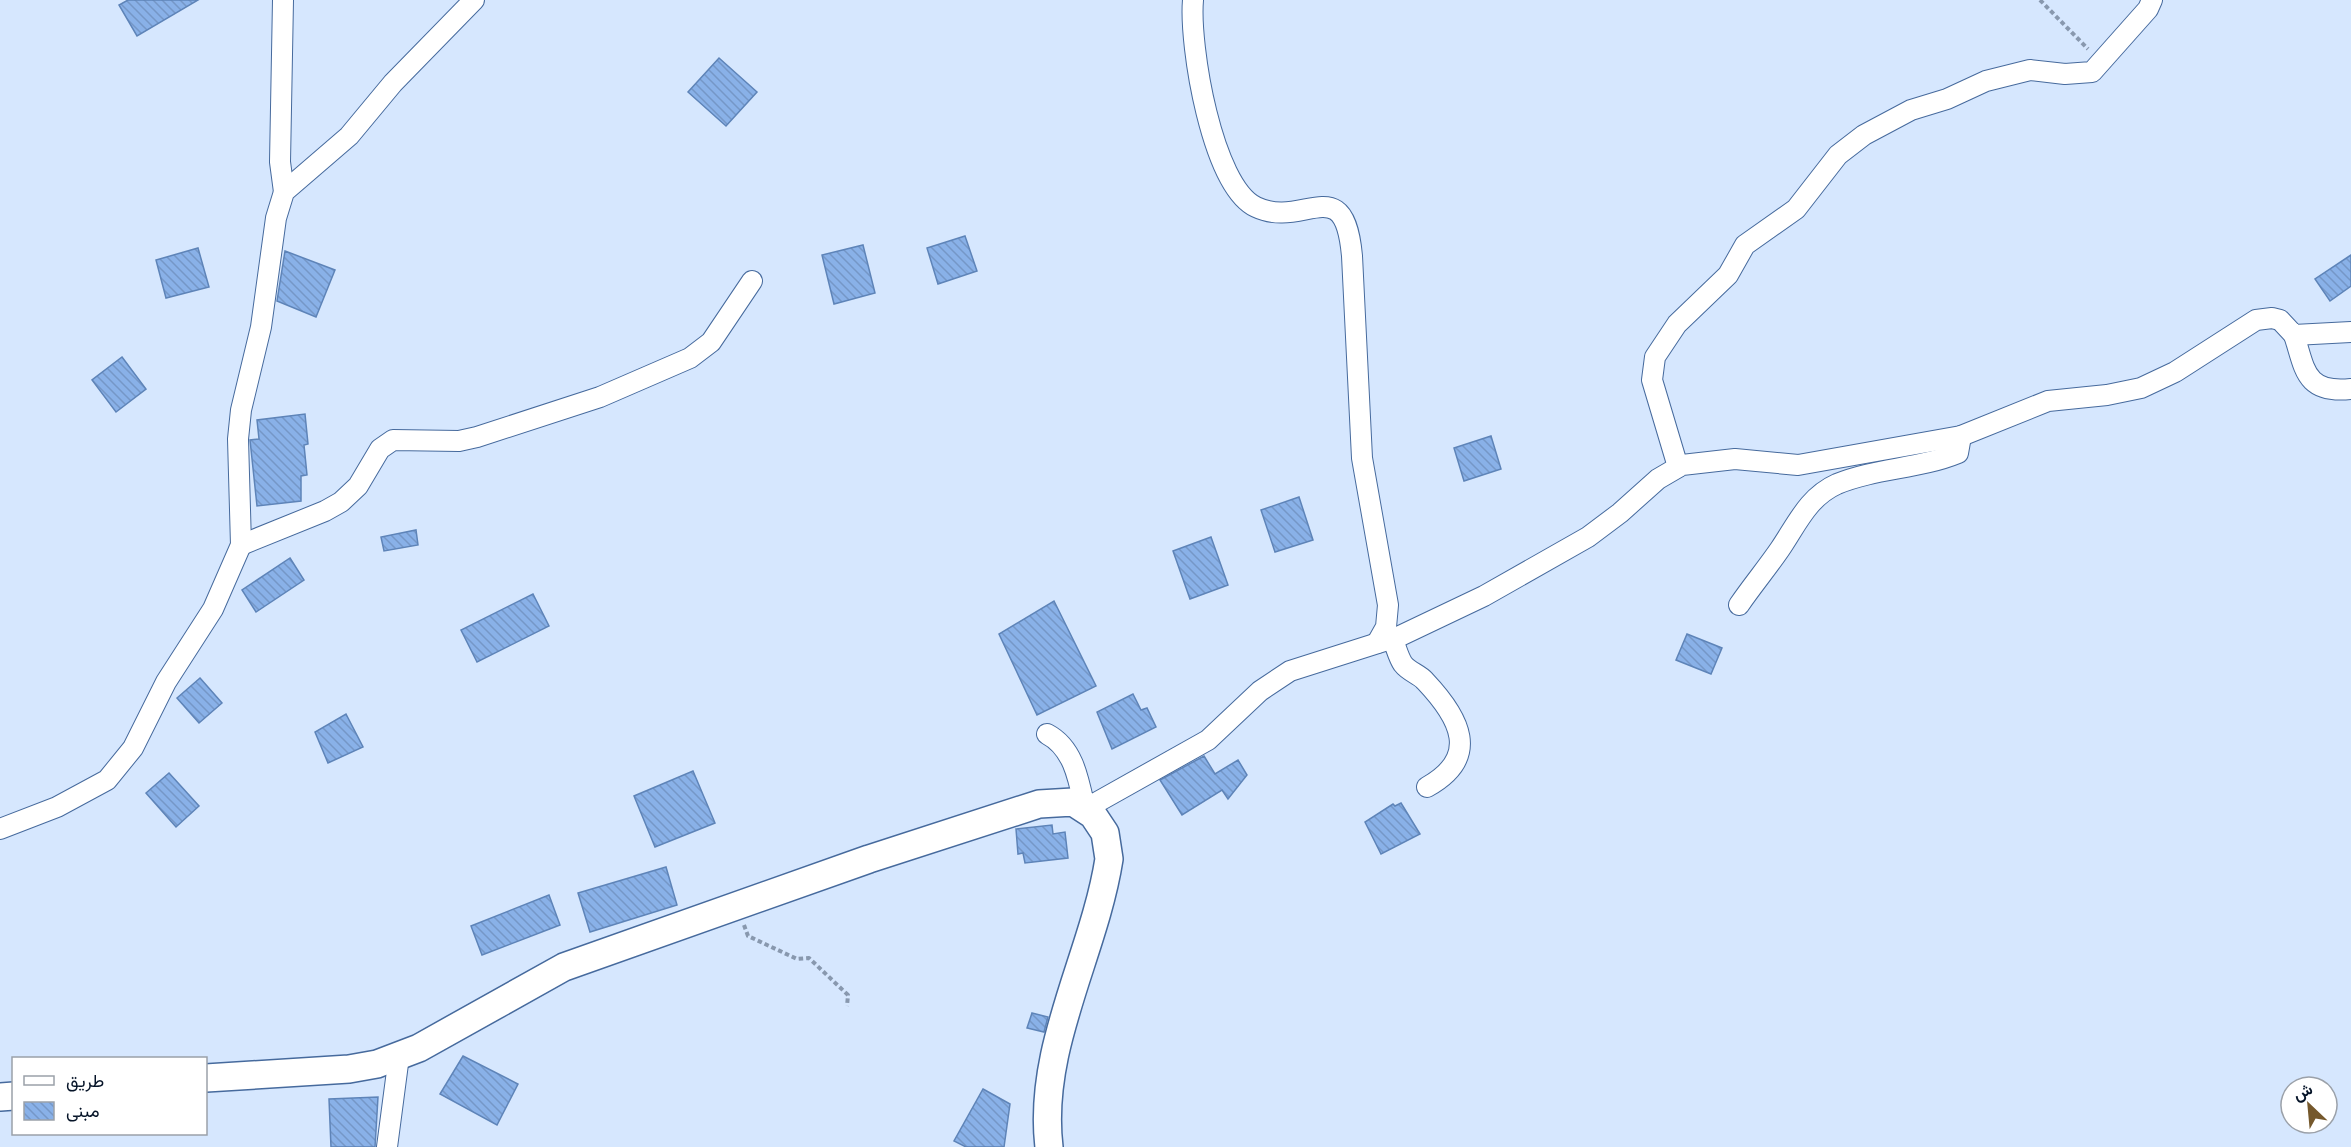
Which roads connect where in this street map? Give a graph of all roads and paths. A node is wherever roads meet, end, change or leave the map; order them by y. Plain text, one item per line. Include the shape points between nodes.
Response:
1 (283, 0) edge
2 (474, 0) edge
3 (1193, 0) edge
4 (2040, 0) edge
5 (2152, 0) edge
6 (2102, 61) junction
7 (284, 192) junction
8 (752, 281) dead end
9 (2351, 332) edge
10 (2294, 334) junction
11 (2351, 389) edge
12 (1962, 436) junction
13 (1678, 467) junction
14 (241, 545) junction
15 (1739, 605) dead end
16 (1384, 640) junction
17 (1047, 734) dead end
18 (1427, 787) dead end
19 (1085, 809) junction
20 (0, 829) edge
21 (738, 904) junction
22 (847, 1006) dead end
23 (399, 1056) junction
24 (207, 1078) edge
25 (387, 1147) edge
26 (1049, 1147) edge

1 - 7 street via 280,162
2 - 7 street via 393,83 349,135
3 - 16 street via 1191,19 1206,109 1221,157 1241,193 1256,207 1272,212 1330,207 1341,215 1348,230 1362,458 1388,615
4 - 6 path
5 - 6 street
6 - 13 street via 2092,72 2030,70 1986,81 1911,110 1864,135 1838,155 1796,209 1744,245 1728,275 1677,324 1655,357 1652,380
7 - 14 street via 276,218 261,327 241,410
8 - 14 street via 711,342 673,366 600,397 477,437 459,441 393,440 380,449 358,486 341,502
9 - 10 street
10 - 11 street via 2302,365 2312,379 2330,388
10 - 12 street via 2280,320 2262,318 2175,372 2141,388 2048,401
12 - 13 street via 1798,465 1735,459
12 - 15 street via 1958,453 1930,464 1877,472 1838,484 1816,498
13 - 16 street via 1588,537 1474,601
14 - 20 street via 218,599 166,682 121,765 107,780 86,792
16 - 18 street via 1404,665 1426,682 1448,709 1457,728 1460,753 1455,766
16 - 19 street via 1290,671 1260,691 1208,740
17 - 19 street via 1061,742 1072,762
19 - 21 street via 1073,802 1039,804
19 - 26 street via 1106,833 1109,859 1052,1068
21 - 22 path via 748,936 796,959 809,958 848,995
21 - 23 street via 564,967
23 - 24 street via 349,1069
23 - 25 street

